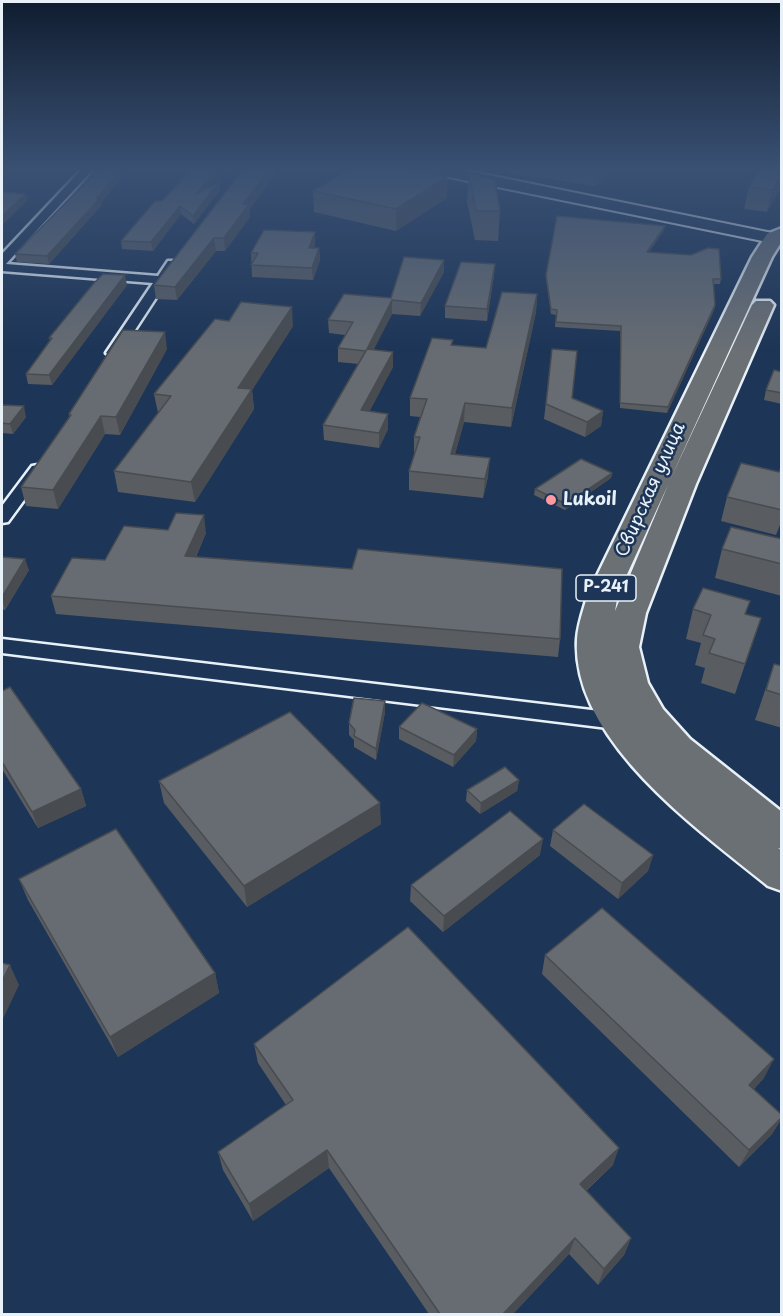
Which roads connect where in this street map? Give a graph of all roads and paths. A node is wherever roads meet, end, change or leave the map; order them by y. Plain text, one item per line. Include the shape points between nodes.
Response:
1 (31, 229) edge
2 (702, 229) edge
3 (776, 246) edge
4 (180, 254) edge
5 (2, 261) edge
6 (2, 267) edge
7 (159, 280) junction
8 (103, 369) edge
9 (46, 458) edge
10 (2, 518) edge
11 (2, 646) edge
12 (616, 721) junction
13 (782, 834) edge
14 (782, 874) edge

1 - 5 street
2 - 3 main road
3 - 12 highway, Свирская улица / Р-241 via 673,440 593,618 591,653
3 - 13 highway, Свирская улица / Р-241 via 630,613 623,647 631,683 650,718 677,749
4 - 7 street
6 - 7 street
7 - 8 street
9 - 10 street
11 - 12 street
12 - 14 highway, Свирская улица / Р-241 via 639,753

